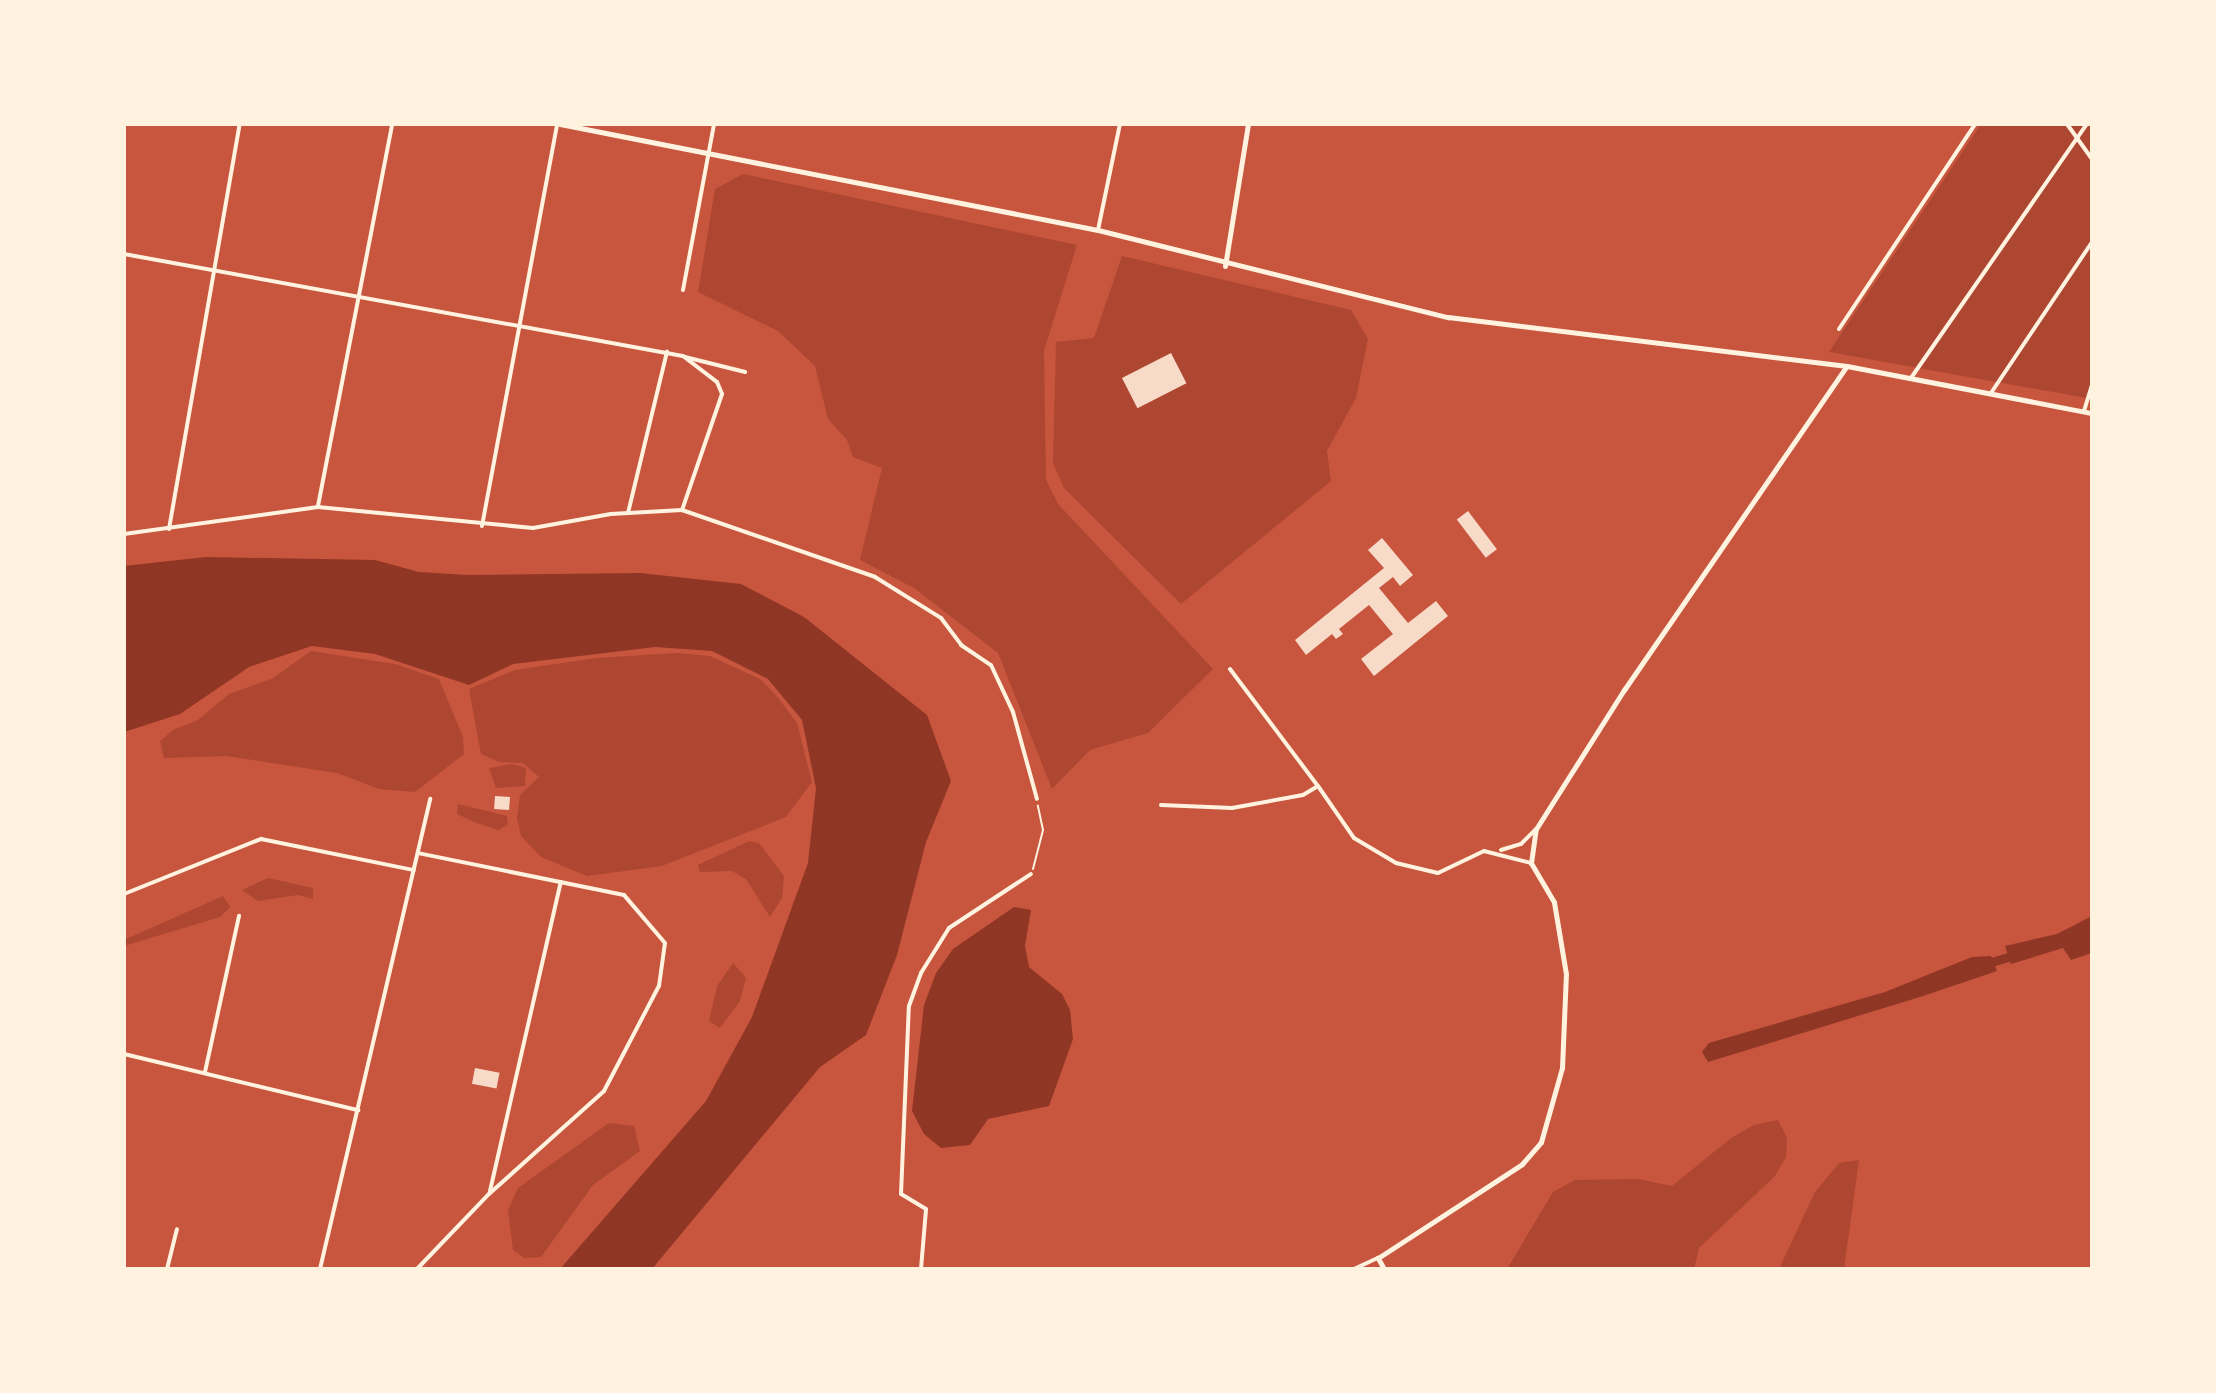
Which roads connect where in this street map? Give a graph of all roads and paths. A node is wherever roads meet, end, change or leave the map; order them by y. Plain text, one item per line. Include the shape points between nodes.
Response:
1 (240, 124) edge
2 (392, 124) edge
3 (559, 124) edge
4 (714, 124) edge
5 (1120, 124) edge
6 (1248, 124) edge
7 (1975, 124) edge
8 (2067, 124) edge
9 (2087, 124) edge
10 (2076, 140) junction
11 (708, 153) junction
12 (2092, 159) edge
13 (1098, 230) junction
14 (2092, 242) edge
15 (124, 254) edge
16 (1225, 266) junction
17 (212, 270) junction
18 (683, 290) dead end
19 (356, 295) junction
20 (520, 329) junction
21 (1839, 329) dead end
22 (667, 352) junction
23 (683, 356) junction
24 (1847, 366) junction
25 (745, 372) dead end
26 (1911, 378) junction
27 (2092, 384) edge
28 (1991, 393) junction
29 (2084, 411) junction
30 (2092, 413) edge
31 (318, 507) junction
32 (682, 510) junction
33 (628, 513) junction
34 (482, 526) junction
35 (169, 529) junction
36 (124, 534) edge
37 (1230, 669) dead end
38 (1318, 786) junction
39 (430, 799) dead end
40 (1037, 799) joint
41 (1161, 805) dead end
42 (1536, 829) junction
43 (1496, 852) junction
44 (418, 853) junction
45 (1531, 863) junction
46 (414, 870) junction
47 (1031, 874) joint
48 (561, 882) junction
49 (124, 894) edge
50 (239, 916) dead end
51 (124, 1054) edge
52 (205, 1072) junction
53 (358, 1110) junction
54 (489, 1194) junction
55 (177, 1229) dead end
56 (1378, 1258) junction
57 (167, 1269) edge
58 (320, 1269) edge
59 (417, 1269) edge
60 (921, 1269) edge
61 (1354, 1269) edge
62 (1384, 1269) edge

1 - 17 street
2 - 19 street
3 - 11 main road
3 - 20 street
4 - 11 street
5 - 13 street
6 - 16 main road
7 - 21 street
8 - 10 street
9 - 10 street
10 - 12 street
10 - 26 street
11 - 13 main road
11 - 18 street
13 - 16 main road
14 - 28 street
15 - 17 street
16 - 24 main road via 1448,317
17 - 19 street
17 - 35 street
19 - 20 street
19 - 31 street
20 - 22 street
20 - 34 street
22 - 23 street
22 - 33 street
23 - 25 street
23 - 32 street via 717,382 722,394
24 - 26 main road
24 - 42 main road via 1624,690
26 - 28 main road
27 - 29 street
28 - 29 main road
29 - 30 main road
31 - 34 street
31 - 35 street
32 - 33 street
32 - 40 street via 875,577 941,618 961,645 991,665 1013,712
33 - 34 street via 533,528
35 - 36 street
37 - 38 street
38 - 41 street via 1303,795 1232,808 1195,811
38 - 43 street via 1354,838 1396,863 1438,873 1484,851
39 - 44 street
40 - 47 path via 1043,830
42 - 43 street via 1521,844
42 - 45 main road
43 - 45 street
44 - 46 street
44 - 48 street
45 - 56 main road via 1554,902 1566,974 1562,1068 1541,1142 1522,1164
46 - 49 street via 261,839
46 - 53 street
47 - 60 street via 949,928 921,973 909,1006 901,1194 926,1209
48 - 54 street
48 - 54 street via 624,895 665,943 659,986 604,1091
50 - 52 street
51 - 52 street
52 - 53 street
53 - 58 street
54 - 59 street
55 - 57 street
56 - 61 street
56 - 62 main road

